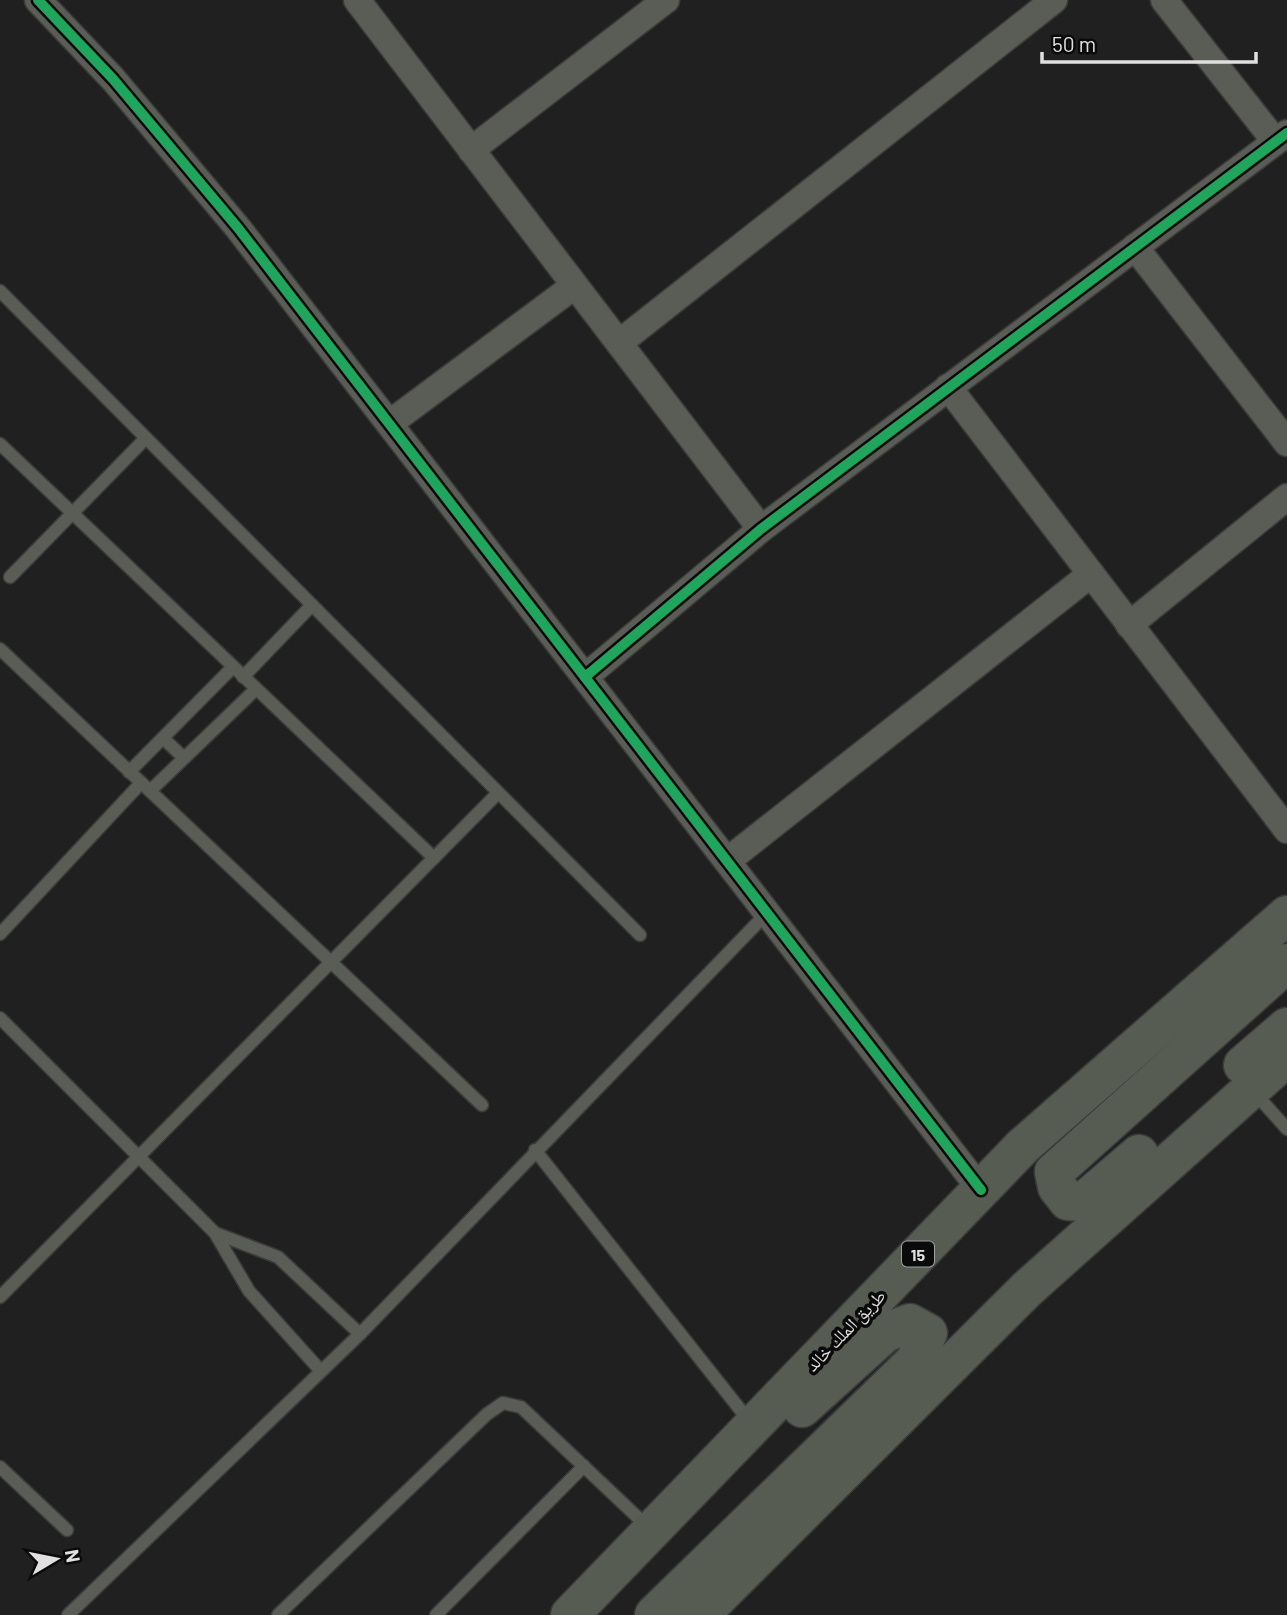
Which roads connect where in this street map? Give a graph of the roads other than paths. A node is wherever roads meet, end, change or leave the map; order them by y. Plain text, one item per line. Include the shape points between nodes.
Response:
1 (38, 0) edge
2 (357, 0) edge
3 (666, 0) edge
4 (1054, 0) edge
5 (1164, 0) edge
6 (1281, 137) edge
7 (471, 150) junction
8 (1135, 247) junction
9 (574, 286) junction
10 (0, 291) edge
11 (619, 343) junction
12 (948, 387) junction
13 (390, 424) junction
14 (146, 438) junction
15 (1285, 438) edge
16 (0, 444) edge
17 (1287, 497) edge
18 (73, 513) junction
19 (761, 529) junction
20 (1091, 574) junction
21 (10, 577) dead end
22 (312, 605) junction
23 (1129, 625) junction
24 (0, 649) edge
25 (233, 667) junction
26 (243, 677) junction
27 (585, 677) junction
28 (256, 689) junction
29 (163, 738) junction
30 (184, 758) junction
31 (130, 772) junction
32 (146, 787) junction
33 (498, 793) junction
34 (1287, 830) edge
35 (434, 858) junction
36 (727, 861) junction
37 (767, 913) junction
38 (1287, 915) edge
39 (0, 934) edge
40 (640, 935) dead end
41 (330, 962) junction
42 (1287, 963) edge
43 (0, 1018) edge
44 (1287, 1027) edge
45 (1287, 1057) edge
46 (1251, 1089) junction
47 (482, 1105) dead end
48 (1287, 1129) edge
49 (536, 1150) junction
50 (138, 1156) junction
51 (981, 1190) junction
52 (215, 1233) junction
53 (0, 1297) edge
54 (360, 1334) junction
55 (320, 1370) junction
56 (752, 1426) junction
57 (583, 1466) junction
58 (0, 1467) edge
59 (67, 1530) dead end
60 (652, 1530) junction
61 (68, 1615) edge
62 (278, 1615) edge
63 (436, 1615) edge
64 (570, 1615) edge
65 (576, 1615) edge
66 (654, 1615) edge
67 (700, 1615) edge

1 - 13 street via 113,79 238,228
2 - 7 street
3 - 7 street
4 - 11 street
5 - 6 street
6 - 8 street
7 - 9 street
8 - 12 street
8 - 15 street
9 - 11 street
9 - 13 street
10 - 14 lane
11 - 19 street
12 - 19 street
12 - 20 street
13 - 27 street
14 - 18 lane
14 - 22 lane
16 - 18 lane
17 - 23 street
18 - 21 lane
18 - 25 lane
19 - 27 street
20 - 23 street
20 - 36 street
22 - 26 lane
22 - 33 lane
23 - 34 street
24 - 31 lane
25 - 26 lane
25 - 29 lane
26 - 28 lane
27 - 36 street
28 - 30 lane
28 - 35 lane
29 - 30 lane
29 - 31 lane
30 - 32 lane
31 - 32 lane
32 - 39 lane
32 - 41 lane
33 - 35 lane
33 - 40 lane
35 - 41 lane
36 - 37 street
37 - 49 lane
37 - 51 street
38 - 51 highway, طريق الملك خالد / 15 via 1023,1146
41 - 47 lane
41 - 50 lane
42 - 44 highway via 1054,1172 1057,1187 1068,1201 1083,1202
43 - 50 lane
45 - 46 highway
46 - 48 lane
46 - 67 highway via 1027,1289
49 - 54 lane
49 - 56 lane
50 - 52 lane
50 - 53 lane
51 - 56 highway, طريق الملك خالد / 15
52 - 54 lane via 278,1257
52 - 55 lane via 249,1291
54 - 55 lane
55 - 61 lane
56 - 60 highway, طريق الملك خالد / 15
57 - 60 lane
57 - 62 lane via 521,1407 503,1403
57 - 63 lane
58 - 59 lane
60 - 64 highway, طريق الملك خالد / 15
65 - 66 highway via 885,1333 910,1323 928,1333 915,1361

